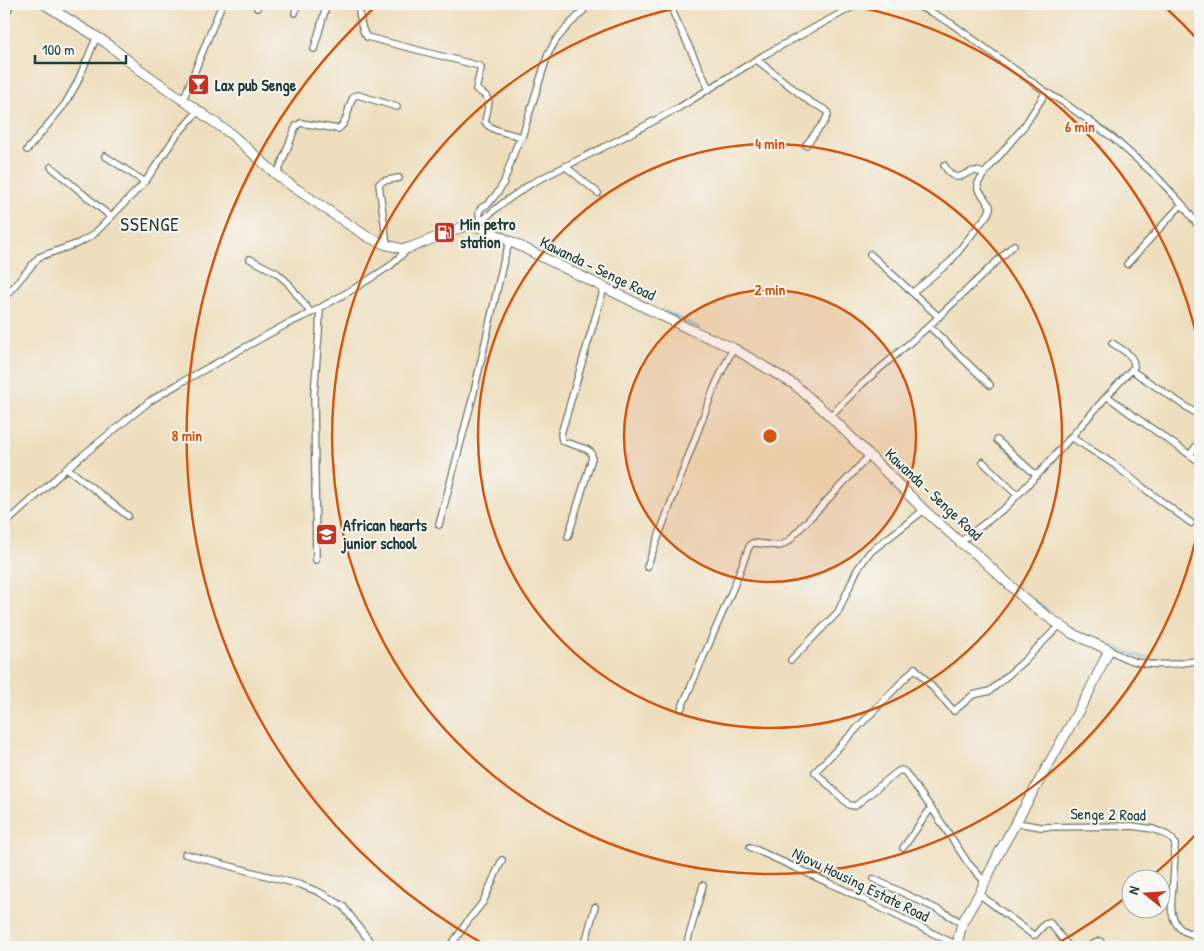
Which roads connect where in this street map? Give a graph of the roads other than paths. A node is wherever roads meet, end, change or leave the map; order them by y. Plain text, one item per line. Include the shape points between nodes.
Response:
1 (11, 4) edge
2 (44, 4) edge
3 (222, 4) edge
4 (297, 4) edge
5 (327, 4) edge
6 (358, 4) edge
7 (570, 4) edge
8 (588, 4) edge
9 (670, 4) edge
10 (858, 4) edge
11 (914, 4) edge
12 (584, 10) junction
13 (295, 13) dead end
14 (4, 17) edge
15 (97, 36) junction
16 (314, 49) dead end
17 (756, 60) junction
18 (709, 89) junction
19 (1046, 92) junction
20 (183, 100) junction
21 (397, 107) dead end
22 (198, 111) junction
23 (522, 137) junction
24 (806, 145) dead end
25 (27, 150) dead end
26 (105, 156) dead end
27 (944, 165) dead end
28 (565, 166) junction
29 (51, 167) dead end
30 (277, 174) junction
31 (984, 174) junction
32 (399, 178) dead end
33 (145, 182) junction
34 (598, 194) dead end
35 (1182, 204) junction
36 (111, 218) junction
37 (479, 224) junction
38 (1200, 228) edge
39 (510, 241) junction
40 (387, 245) junction
41 (1014, 245) dead end
42 (408, 248) junction
43 (870, 254) dead end
44 (250, 258) dead end
45 (1127, 264) dead end
46 (604, 288) junction
47 (912, 292) junction
48 (4, 298) edge
49 (320, 308) junction
50 (311, 313) junction
51 (939, 317) junction
52 (929, 326) junction
53 (1112, 343) dead end
54 (733, 348) junction
55 (1131, 370) junction
56 (990, 384) dead end
57 (1107, 396) junction
58 (830, 416) junction
59 (1200, 416) edge
60 (1071, 437) junction
61 (996, 440) dead end
62 (1200, 440) edge
63 (870, 455) junction
64 (1190, 455) junction
65 (983, 462) dead end
66 (1200, 462) edge
67 (67, 468) junction
68 (1037, 476) junction
69 (1017, 495) junction
70 (924, 510) junction
71 (128, 516) dead end
72 (5, 522) edge
73 (1192, 522) dead end
74 (439, 525) dead end
75 (568, 537) dead end
76 (960, 542) junction
77 (316, 560) dead end
78 (647, 567) dead end
79 (1060, 625) junction
80 (1109, 650) junction
81 (791, 660) dead end
82 (1200, 660) edge
83 (681, 709) dead end
84 (931, 808) junction
85 (1017, 823) junction
86 (750, 847) dead end
87 (904, 848) dead end
88 (185, 854) dead end
89 (502, 860) dead end
90 (874, 879) dead end
91 (985, 882) junction
92 (703, 885) dead end
93 (979, 894) junction
94 (595, 907) dead end
95 (962, 923) junction
96 (1200, 937) edge
97 (374, 947) edge
98 (450, 947) edge
99 (584, 947) edge
100 (686, 947) edge
101 (957, 947) edge
102 (1069, 947) edge
103 (1087, 947) edge
104 (1104, 947) edge

1 - 14 street
2 - 15 street
3 - 20 street
4 - 13 street
5 - 16 street
6 - 23 street via 367,37 480,66 476,89 489,102 484,122 492,128
7 - 12 street
8 - 12 street
9 - 18 street
10 - 17 street
11 - 19 street via 952,24
12 - 23 street via 556,40 548,54
15 - 20 street
15 - 25 street via 65,104
17 - 18 street
17 - 24 street via 810,102 826,110 825,121
18 - 28 street
19 - 31 street via 1025,125
19 - 35 street via 1113,138
20 - 22 street
21 - 30 street via 358,95 351,101 345,122 338,129 301,123 296,126
22 - 30 street via 232,134
22 - 33 street via 176,136
23 - 37 street via 504,182 479,212
26 - 33 street
27 - 31 street via 958,177 975,170
28 - 34 street
28 - 37 street via 532,182
29 - 36 street
30 - 40 street via 360,232
31 - 47 street via 977,186 990,206 988,214 950,262
32 - 40 street via 379,184
33 - 36 street
35 - 38 street
35 - 45 street
36 - 48 street via 79,243 39,256
37 - 39 street, Kawanda - Senge Road
37 - 42 street
39 - 46 street, Kawanda - Senge Road
39 - 74 street
40 - 42 street
41 - 51 street
42 - 49 street via 390,266
43 - 47 street
44 - 50 street via 288,283
46 - 54 street, Kawanda - Senge Road
46 - 75 street via 561,434 562,440 591,452 592,458
47 - 51 street
49 - 50 street
49 - 77 street via 314,394
50 - 67 street via 150,401
51 - 52 street
52 - 56 street
52 - 58 street
53 - 55 street via 1130,355 1134,366
54 - 58 street, Kawanda - Senge Road via 795,385
54 - 78 street via 714,388
55 - 57 street
55 - 59 street
57 - 60 street
57 - 64 street
58 - 63 street, Kawanda - Senge Road
60 - 68 street
60 - 73 street
61 - 68 street
62 - 64 street
63 - 70 street, Kawanda - Senge Road
63 - 83 street via 789,542 780,546 755,543 749,547
64 - 66 street
65 - 69 street
67 - 71 street
67 - 72 street
68 - 69 street
69 - 76 street
70 - 76 street, Kawanda - Senge Road
70 - 81 street via 869,553 857,570 838,612
76 - 79 street, Kawanda - Senge Road
79 - 80 street, Kawanda - Senge Road
79 - 84 street via 990,690 973,695 954,711 915,668 815,772 849,805 855,806 901,770 907,773
80 - 82 street via 1131,660 1152,664 1176,665
80 - 85 street
84 - 87 street
84 - 91 street via 968,863
85 - 91 street
85 - 96 street, Senge 2 Road via 1041,827 1132,826 1154,829 1167,835 1174,844 1171,911 1181,929
86 - 101 street, Njovu Housing Estate Road
88 - 97 street via 319,892 343,906
89 - 98 street via 483,902
90 - 95 street
91 - 93 street
92 - 100 street
93 - 95 street
93 - 102 street via 1033,935 1050,923
94 - 99 street
95 - 101 street
103 - 104 street via 1100,941

